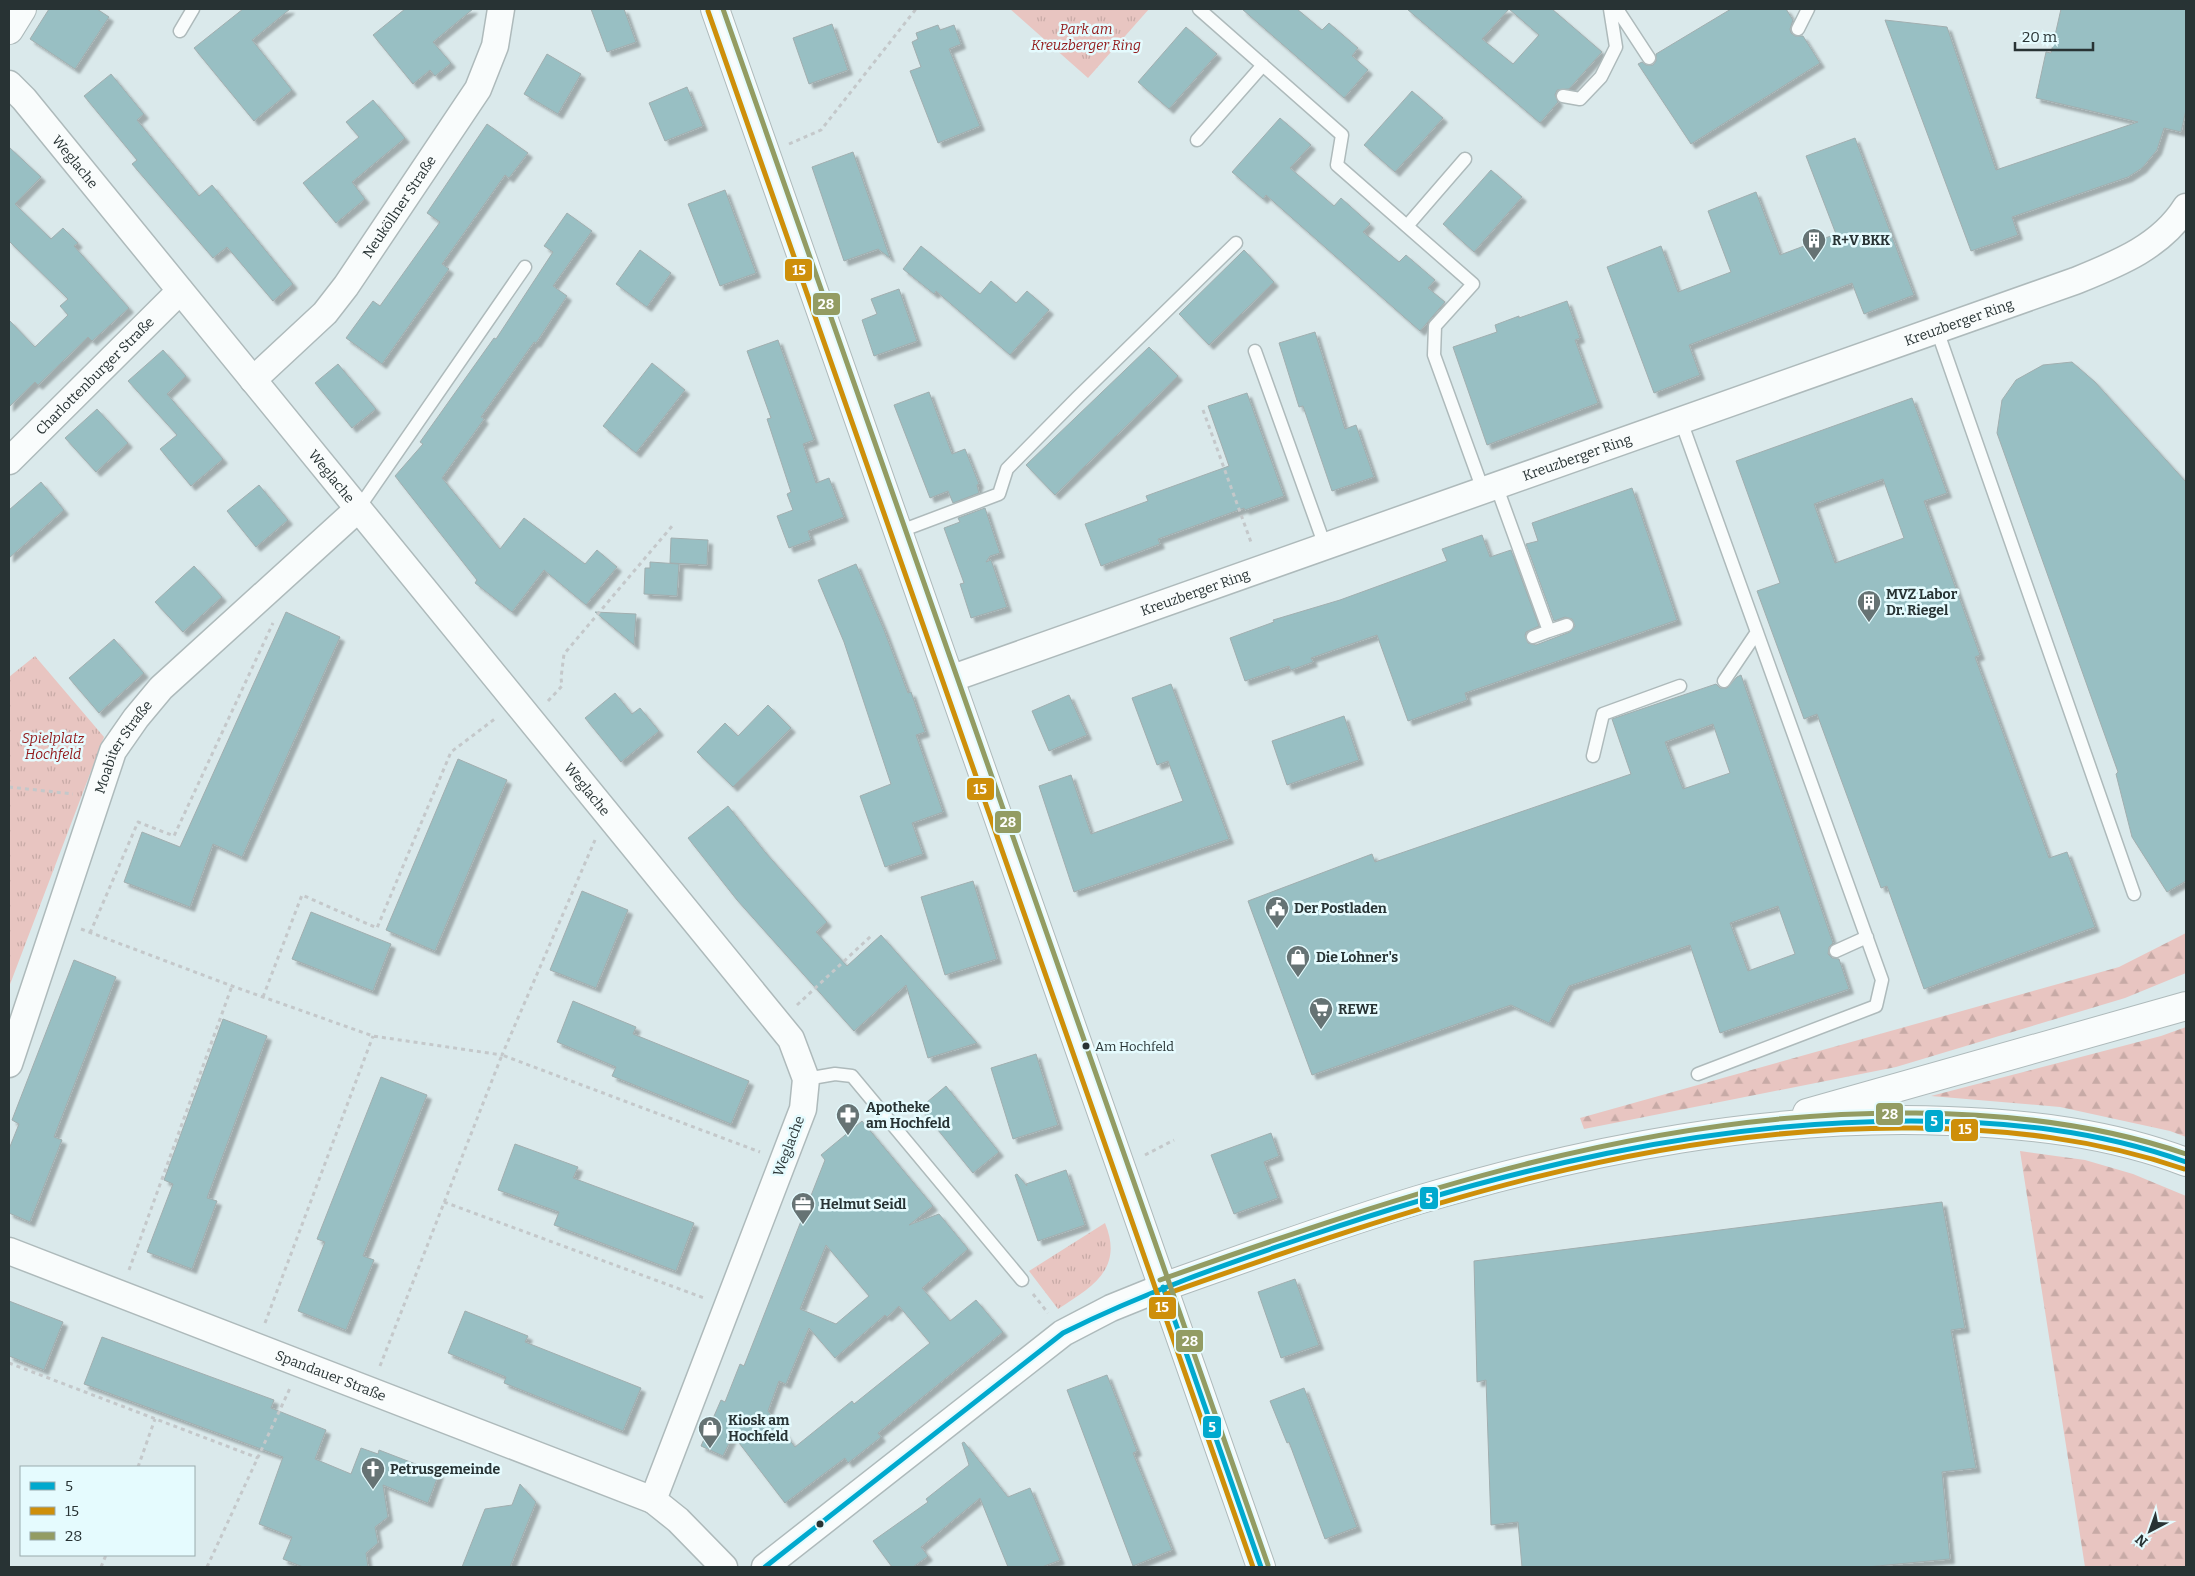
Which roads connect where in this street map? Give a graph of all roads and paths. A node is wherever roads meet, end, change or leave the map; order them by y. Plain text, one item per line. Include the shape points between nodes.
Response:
1 (22, 9) edge
2 (193, 9) edge
3 (501, 9) edge
4 (715, 9) edge
5 (916, 9) edge
6 (1199, 9) edge
7 (1610, 9) edge
8 (1617, 9) edge
9 (1808, 9) edge
10 (1798, 28) dead end
11 (9, 30) edge
12 (180, 31) dead end
13 (1649, 58) dead end
14 (1263, 65) junction
15 (9, 84) edge
16 (1563, 96) dead end
17 (1197, 140) dead end
18 (766, 155) junction
19 (1465, 159) dead end
20 (2186, 207) edge
21 (1407, 226) junction
22 (1236, 243) dead end
23 (526, 267) dead end
24 (180, 291) junction
25 (1937, 330) junction
26 (1255, 351) dead end
27 (253, 380) junction
28 (1202, 410) dead end
29 (1681, 421) junction
30 (9, 461) edge
31 (1489, 487) junction
32 (358, 509) junction
33 (673, 525) dead end
34 (898, 532) junction
35 (1325, 546) junction
36 (1261, 569) junction
37 (277, 581) junction
38 (1567, 625) dead end
39 (1549, 631) junction
40 (1757, 632) junction
41 (1533, 636) dead end
42 (950, 679) junction
43 (1724, 681) dead end
44 (1680, 686) dead end
45 (524, 711) junction
46 (1593, 756) dead end
47 (9, 787) edge
48 (98, 797) junction
49 (606, 813) junction
50 (2134, 894) dead end
51 (57, 920) junction
52 (90, 933) junction
53 (871, 936) dead end
54 (1867, 936) junction
55 (1836, 951) dead end
56 (232, 986) junction
57 (263, 997) junction
58 (2186, 1006) edge
59 (778, 1022) junction
60 (373, 1036) junction
61 (502, 1055) junction
62 (9, 1064) edge
63 (1698, 1074) dead end
64 (806, 1079) junction
65 (1753, 1128) junction
66 (737, 1143) dead end
67 (2186, 1162) edge
68 (444, 1202) junction
69 (9, 1251) edge
70 (1022, 1280) joint
71 (1163, 1287) junction
72 (682, 1290) dead end
73 (120, 1294) junction
74 (1063, 1333) junction
75 (256, 1346) junction
76 (9, 1363) edge
77 (301, 1364) junction
78 (370, 1391) junction
79 (155, 1419) junction
80 (258, 1458) junction
81 (138, 1466) edge
82 (653, 1500) junction
83 (207, 1567) edge
84 (724, 1567) edge
85 (765, 1567) edge
86 (1261, 1567) edge

1 - 11 main road
2 - 12 lane
3 - 27 street, Neuköllner Straße via 495,46 478,89 325,314
4 - 18 main road
5 - 18 path via 821,130
6 - 14 lane
7 - 16 lane via 1616,47 1601,77 1580,99
8 - 13 lane
9 - 10 lane
14 - 17 lane
14 - 21 lane via 1342,135 1337,165
15 - 24 street, Weglache
18 - 34 main road
19 - 21 lane
20 - 25 street, Kreuzberger Ring via 2179,218 2143,250 2112,266
21 - 31 lane via 1473,284 1435,326 1434,355
22 - 34 lane via 1007,470 999,494
23 - 32 lane
24 - 27 street, Weglache
24 - 30 street, Charlottenburger Straße
25 - 29 street, Kreuzberger Ring
25 - 50 lane
26 - 35 lane
27 - 32 street, Weglache
28 - 36 path
29 - 31 street, Kreuzberger Ring
29 - 40 lane
31 - 35 street, Kreuzberger Ring
31 - 39 lane
32 - 37 street, Moabiter Straße
32 - 45 street, Weglache
33 - 45 path via 564,654 562,686
34 - 42 main road
35 - 36 street, Kreuzberger Ring
36 - 42 street, Kreuzberger Ring
37 - 48 street, Moabiter Straße via 161,688 136,718 113,751
37 - 52 path via 285,596 174,836 138,822
38 - 39 lane
39 - 41 lane
40 - 43 lane
40 - 54 lane
42 - 71 main road
44 - 46 lane via 1603,714
45 - 49 street, Weglache
45 - 57 path via 451,752 378,928 302,895
47 - 48 path
48 - 51 street, Moabiter Straße
49 - 59 street, Weglache
49 - 61 path
51 - 52 path
51 - 62 street, Moabiter Straße
52 - 56 path
53 - 59 path
54 - 55 lane
54 - 63 lane via 1882,980 1876,1006
56 - 57 path
56 - 73 path
57 - 60 path
58 - 65 main road
59 - 64 street, Weglache via 791,1039
60 - 61 path
60 - 75 path
61 - 66 path
61 - 68 path
64 - 70 lane via 835,1074 852,1076
64 - 82 street, Weglache via 803,1110
65 - 67 main road via 1910,1119 1991,1122 2115,1140
65 - 71 main road via 1584,1158 1500,1178 1354,1220
68 - 72 path
68 - 78 path
69 - 73 street, Spandauer Straße
70 - 74 path
71 - 74 street via 1111,1308
71 - 86 main road
73 - 75 street, Spandauer Straße
74 - 85 street
75 - 77 street, Spandauer Straße
76 - 79 path
77 - 78 street, Spandauer Straße
77 - 80 path
78 - 82 street, Spandauer Straße
79 - 80 path
79 - 81 path
80 - 83 path
82 - 84 street via 678,1520

